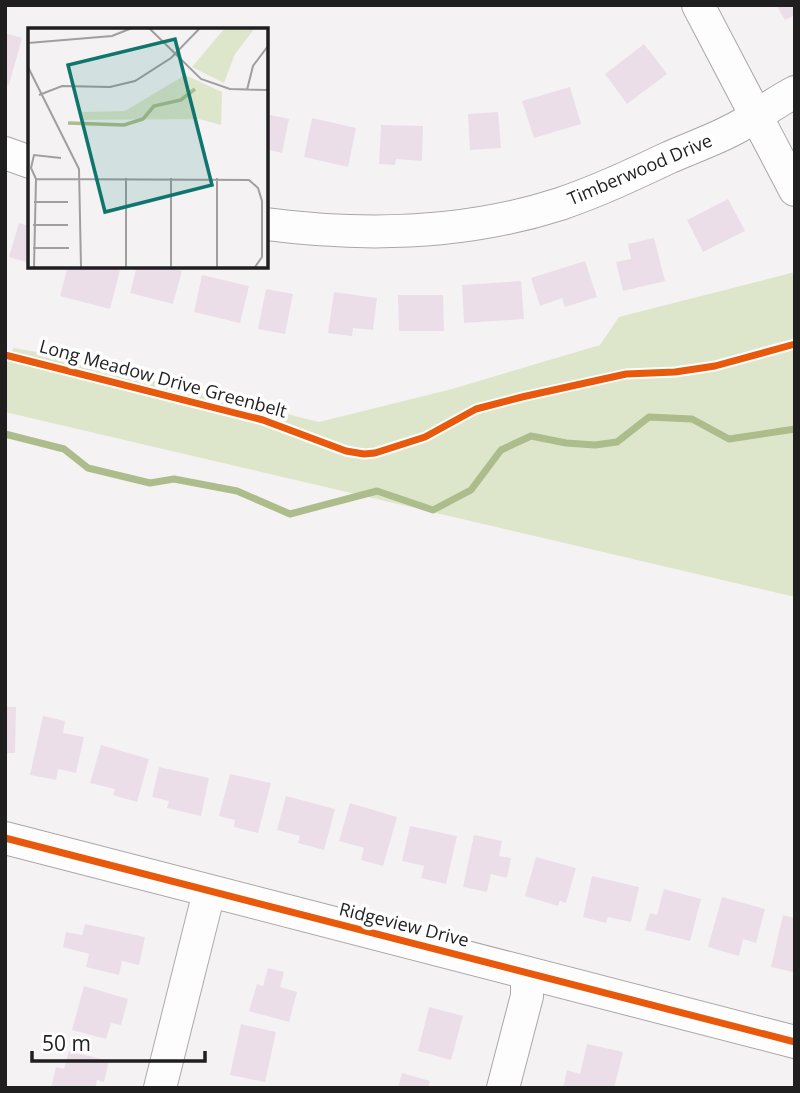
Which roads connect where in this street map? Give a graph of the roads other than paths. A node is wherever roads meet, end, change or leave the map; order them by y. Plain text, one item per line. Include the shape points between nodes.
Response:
1 (698, 5) edge
2 (795, 92) edge
3 (756, 117) junction
4 (5, 153) edge
5 (28, 161) edge
6 (795, 190) edge
7 (268, 224) edge
8 (5, 838) edge
9 (209, 891) junction
10 (527, 974) junction
11 (795, 1042) edge
12 (160, 1088) edge
13 (503, 1088) edge

1 - 3 street
2 - 3 street, Timberwood Drive
3 - 6 street
3 - 7 street, Timberwood Drive via 616,183 504,219 381,233
4 - 5 street
8 - 9 street, Ridgeview Drive
9 - 10 street, Ridgeview Drive
9 - 12 street
10 - 11 street, Ridgeview Drive
10 - 13 street via 527,996

